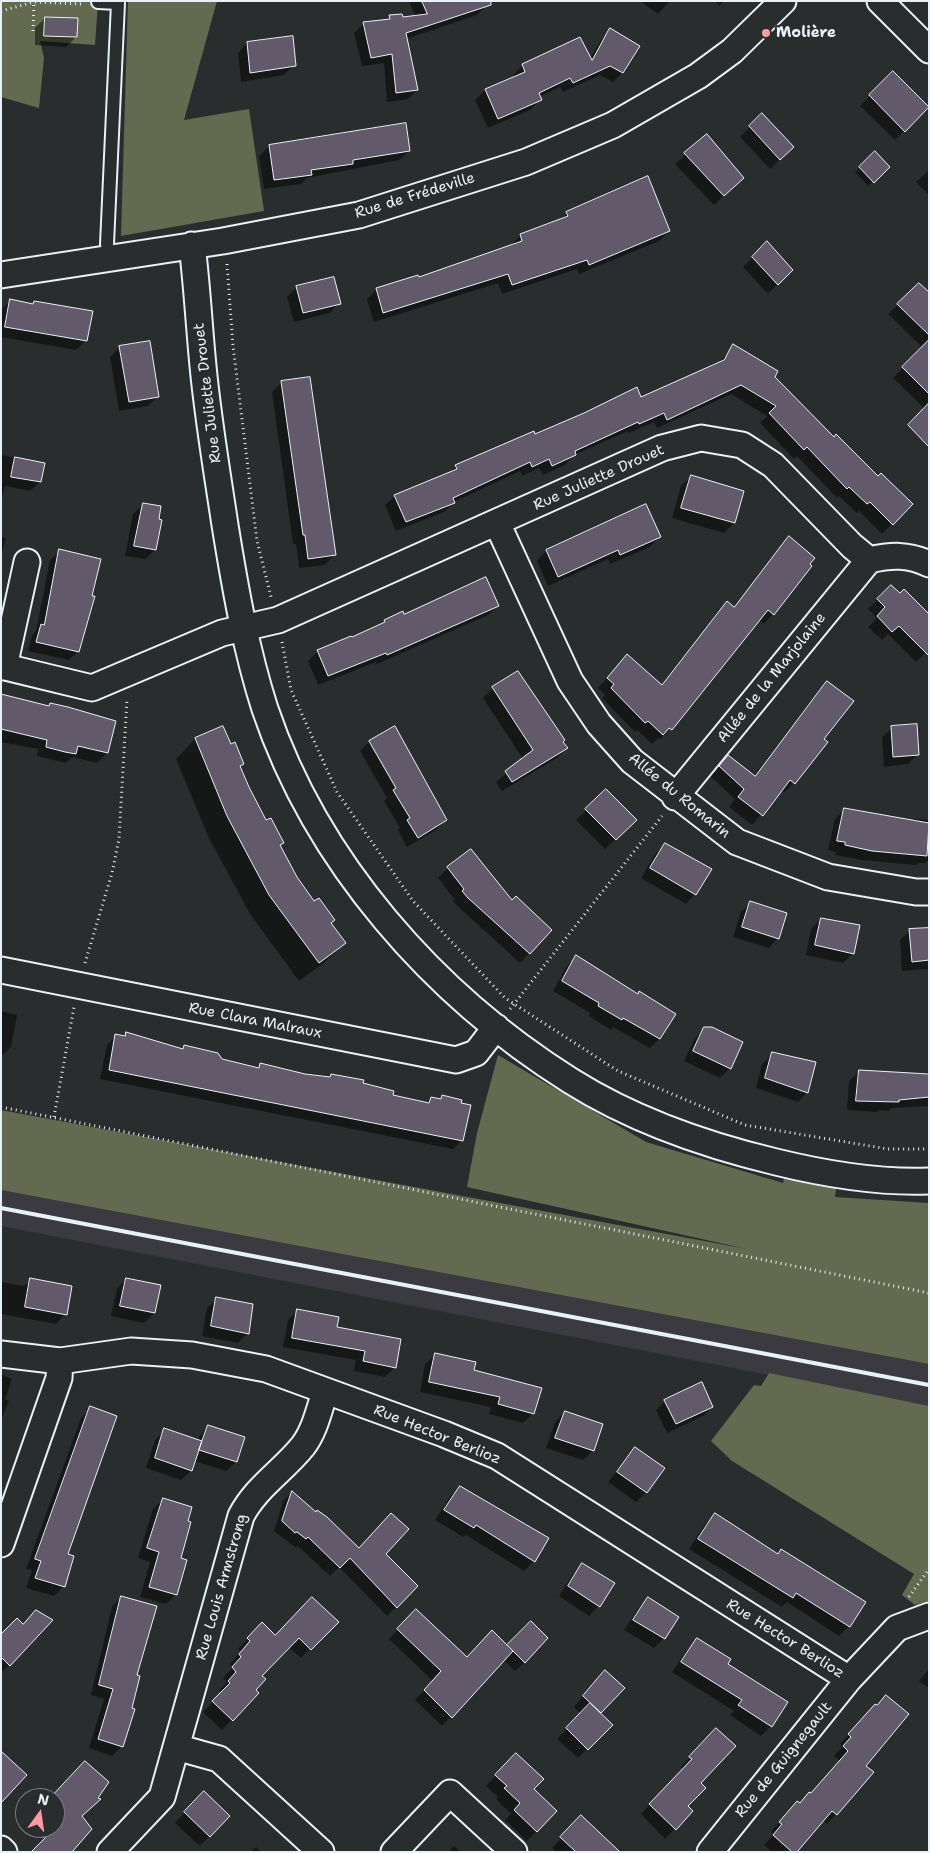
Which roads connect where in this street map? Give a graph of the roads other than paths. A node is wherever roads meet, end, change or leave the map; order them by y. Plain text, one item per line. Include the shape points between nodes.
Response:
1 (783, 1) edge
2 (880, 1) edge
3 (98, 2) edge
4 (929, 50) edge
5 (192, 245) junction
6 (109, 259) junction
7 (1, 275) edge
8 (497, 524) junction
9 (869, 560) junction
10 (26, 562) dead end
11 (929, 564) edge
12 (245, 628) junction
13 (3, 667) edge
14 (675, 797) junction
15 (929, 892) edge
16 (1, 970) edge
17 (496, 1027) junction
18 (929, 1182) edge
19 (1, 1354) edge
20 (60, 1361) junction
21 (325, 1392) junction
22 (1, 1544) edge
23 (929, 1616) edge
24 (849, 1679) junction
25 (176, 1747) junction
26 (1, 1849) edge
27 (4, 1852) edge
28 (110, 1852) edge
29 (321, 1852) edge
30 (394, 1852) edge
31 (514, 1852) edge
32 (710, 1852) edge

1 - 5 street, Rue de Frédeville via 732,51 698,76 613,125 526,162 358,215
2 - 4 street
3 - 6 lane via 118,3 107,244
5 - 6 street, Rue de Frédeville
5 - 12 street, Rue Juliette Drouet via 218,481
6 - 7 street, Rue de Frédeville
8 - 9 street, Rue Juliette Drouet via 662,448 701,438 742,445 773,465
8 - 12 street, Rue Juliette Drouet via 278,620
8 - 14 street, Allée du Romarin via 570,681 598,724 632,761
9 - 11 street via 913,556
9 - 14 street, Allée de la Marjolaine
10 - 13 street
12 - 13 street via 222,633 92,688
12 - 17 street, Rue Juliette Drouet via 265,708 288,765 347,869 386,921 423,962
14 - 15 street, Allée du Romarin via 737,842 828,877
16 - 17 street, Rue Clara Malraux via 456,1060 476,1053
17 - 18 street, Rue Juliette Drouet via 572,1082 681,1134 801,1168 859,1178
19 - 20 street, Rue Hector Berlioz
20 - 21 street, Rue Hector Berlioz via 131,1351 192,1355 266,1369
20 - 22 street via 59,1378
21 - 24 street, Rue Hector Berlioz via 497,1456
21 - 25 street, Rue Louis Armstrong via 314,1426 303,1446 249,1499 241,1516
23 - 24 street, Rue de Guignegault via 897,1628
24 - 32 street, Rue de Guignegault
25 - 28 street, Rue Louis Armstrong via 162,1797
25 - 29 street via 219,1759
26 - 27 street
30 - 31 street via 450,1794

